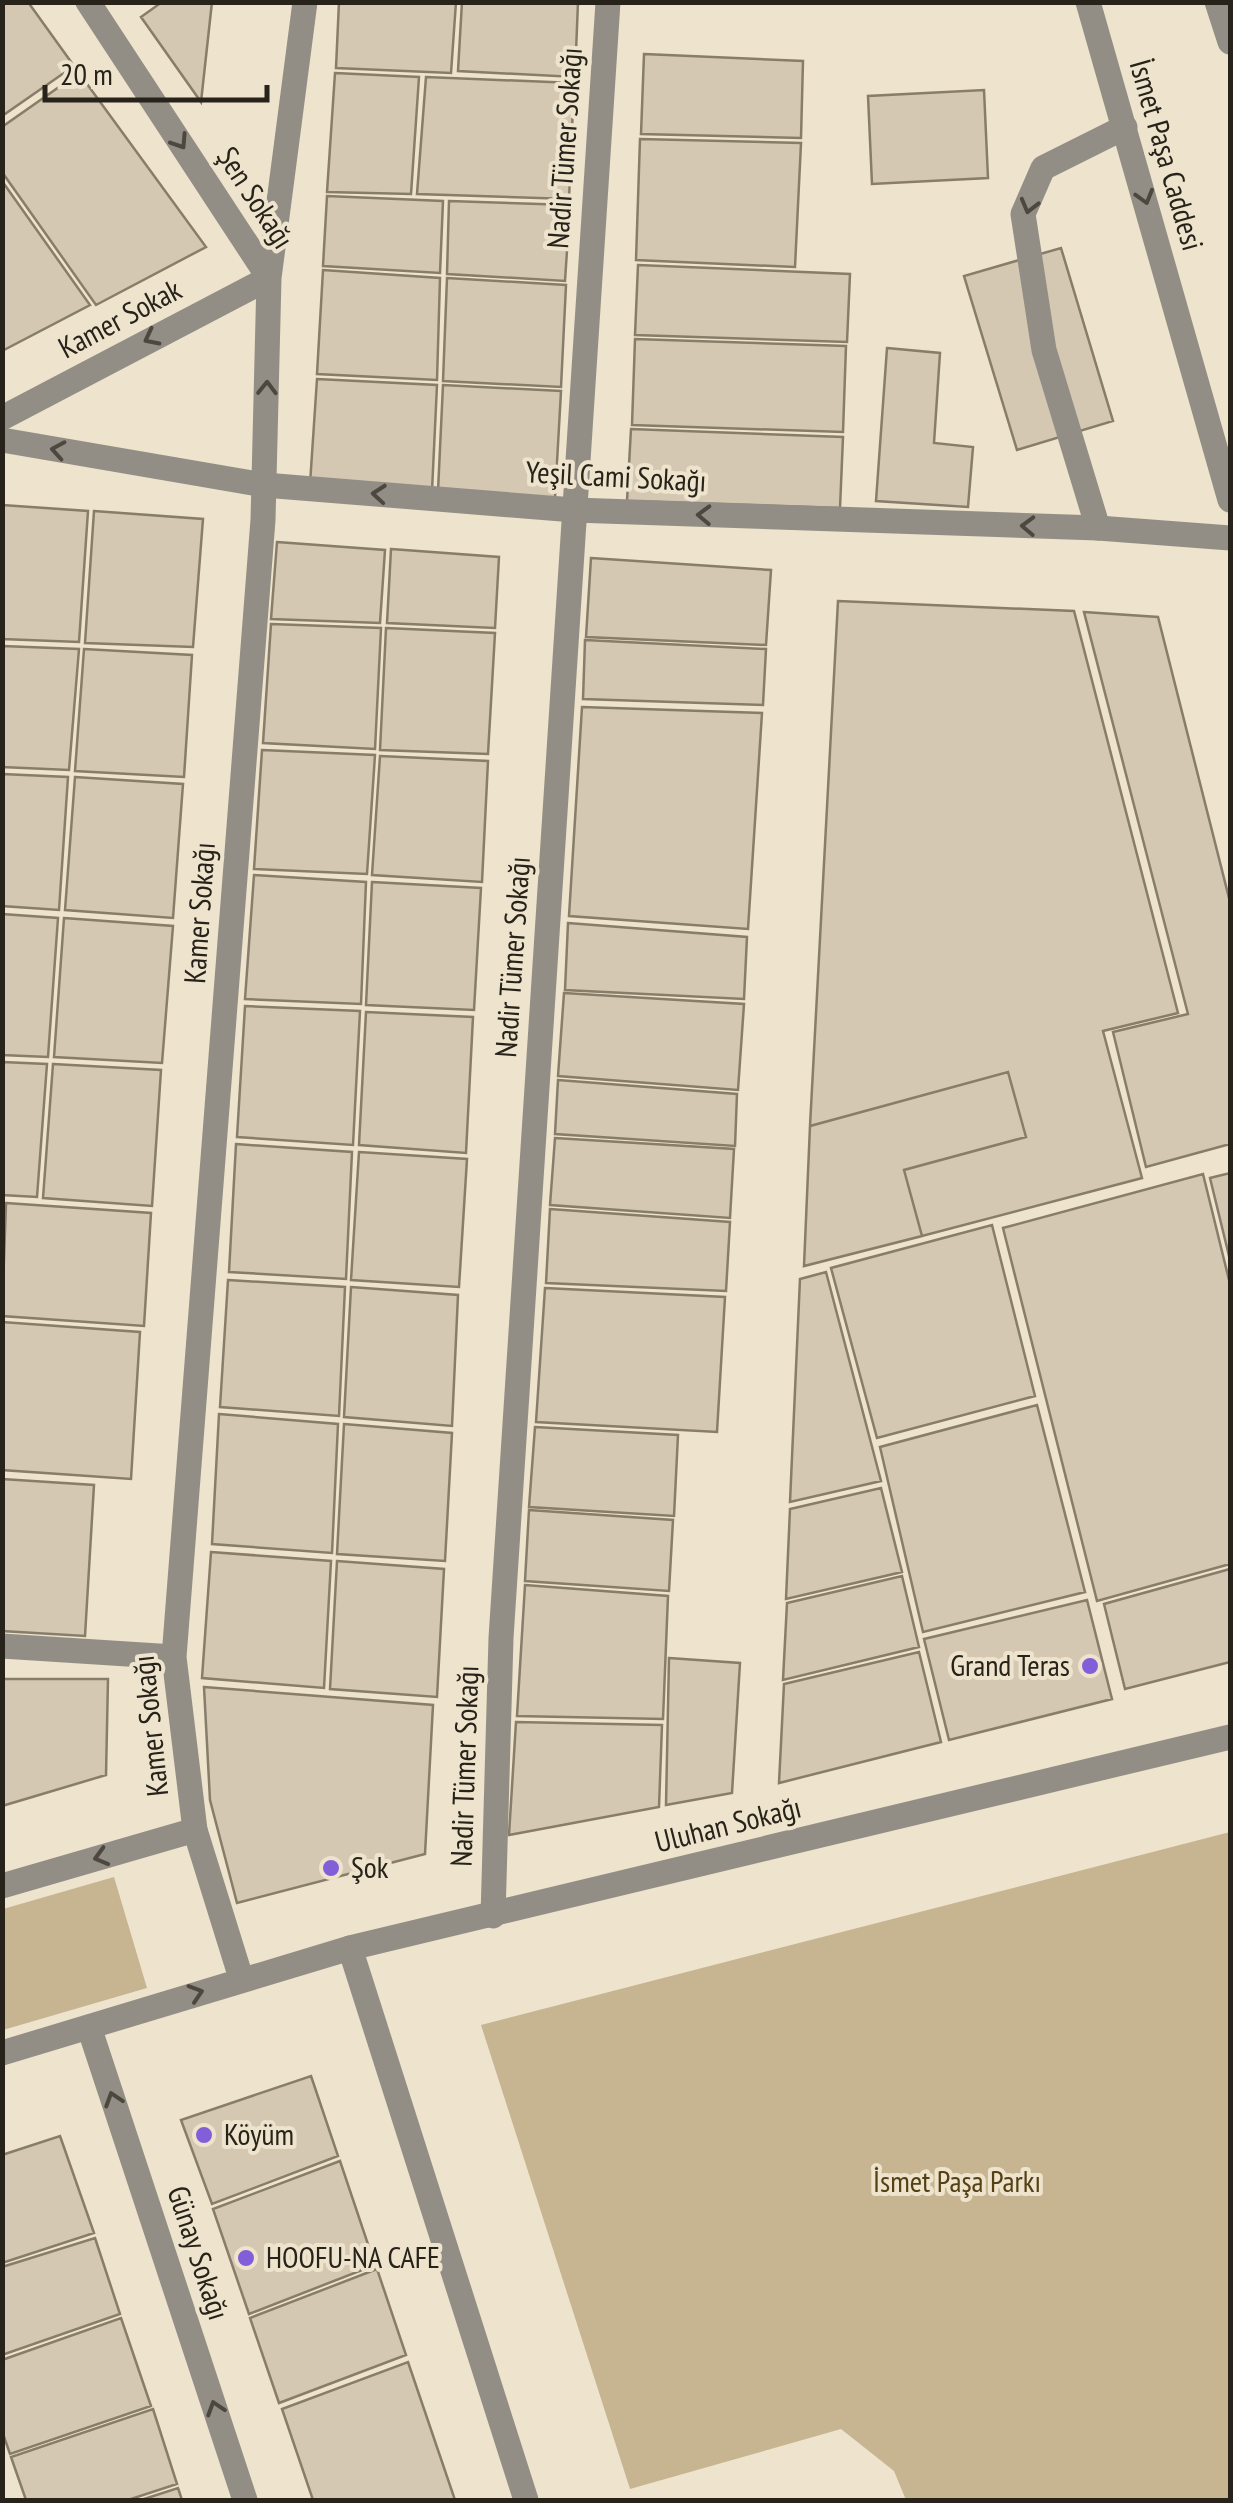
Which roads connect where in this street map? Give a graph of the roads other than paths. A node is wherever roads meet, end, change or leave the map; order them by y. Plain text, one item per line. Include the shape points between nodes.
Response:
1 (88, 2) edge
2 (305, 2) edge
3 (608, 2) edge
4 (1088, 2) edge
5 (1217, 2) edge
6 (1230, 42) edge
7 (1125, 127) junction
8 (270, 278) junction
9 (2, 418) edge
10 (2, 440) edge
11 (264, 485) junction
12 (1230, 500) edge
13 (574, 510) junction
14 (1098, 528) junction
15 (1230, 538) edge
16 (2, 1646) edge
17 (174, 1657) junction
18 (1230, 1737) edge
19 (194, 1830) junction
20 (2, 1886) edge
21 (493, 1916) junction
22 (350, 1948) junction
23 (241, 1978) junction
24 (88, 2027) junction
25 (2, 2054) edge
26 (246, 2500) edge
27 (526, 2500) edge

1 -> 8 street, Şen Sokağı
2 - 8 street, Kamer Sokağı
3 - 13 street, Nadir Tümer Sokağı
4 - 7 street, İsmet Paşa Caddesi
5 - 6 street
7 -> 12 street, İsmet Paşa Caddesi
7 -> 14 street via 1043,168 1024,214 1044,350
8 -> 9 street, Kamer Sokak
11 -> 8 street, Kamer Sokağı
11 -> 10 street, Yeşil Cami Sokağı
13 -> 11 street, Yeşil Cami Sokağı
11 - 17 street, Kamer Sokağı
14 -> 13 street, Yeşil Cami Sokağı
13 - 21 street, Nadir Tümer Sokağı via 501,1638
14 - 15 street, Yeşil Cami Sokağı
16 - 17 street
17 - 19 street, Kamer Sokağı
18 - 21 street, Uluhan Sokağı
19 -> 20 street
19 - 23 street
21 - 22 street, Uluhan Sokağı
22 - 23 street, Uluhan Sokağı
22 - 27 street
24 -> 23 street, Uluhan Sokağı
24 - 25 street, Uluhan Sokağı
26 -> 24 street, Günay Sokağı

